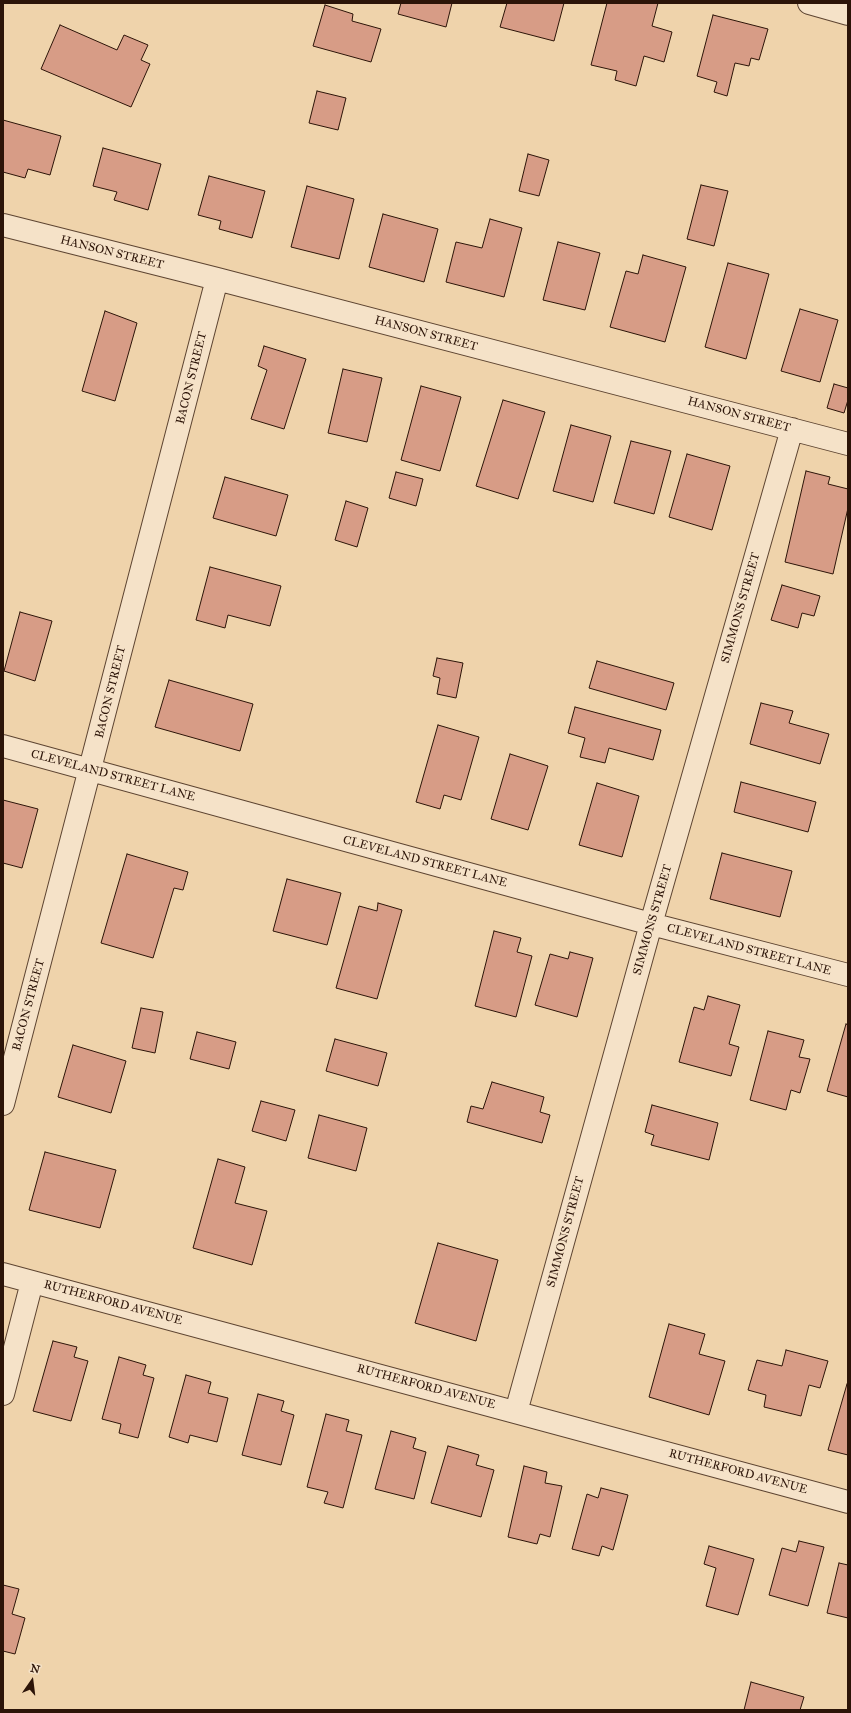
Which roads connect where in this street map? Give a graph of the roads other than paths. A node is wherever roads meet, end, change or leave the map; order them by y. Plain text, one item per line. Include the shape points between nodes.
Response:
1 (809, 3) edge
2 (848, 14) edge
3 (3, 225) edge
4 (217, 279) junction
5 (792, 429) junction
6 (848, 444) edge
7 (3, 746) edge
8 (91, 770) junction
9 (651, 924) junction
10 (848, 975) edge
11 (3, 1104) edge
12 (3, 1274) edge
13 (32, 1282) junction
14 (3, 1394) edge
15 (516, 1412) junction
16 (848, 1502) edge

1 - 2 street
3 - 4 street, HANSON STREET
4 - 5 street, HANSON STREET
4 - 8 street, BACON STREET
5 - 6 street, HANSON STREET
5 - 9 street, SIMMONS STREET
7 - 8 street, CLEVELAND STREET LANE
8 - 9 street, CLEVELAND STREET LANE
8 - 11 street, BACON STREET
9 - 10 street, CLEVELAND STREET LANE
9 - 15 street, SIMMONS STREET
12 - 13 street, RUTHERFORD AVENUE
13 - 14 street
13 - 15 street, RUTHERFORD AVENUE
15 - 16 street, RUTHERFORD AVENUE

